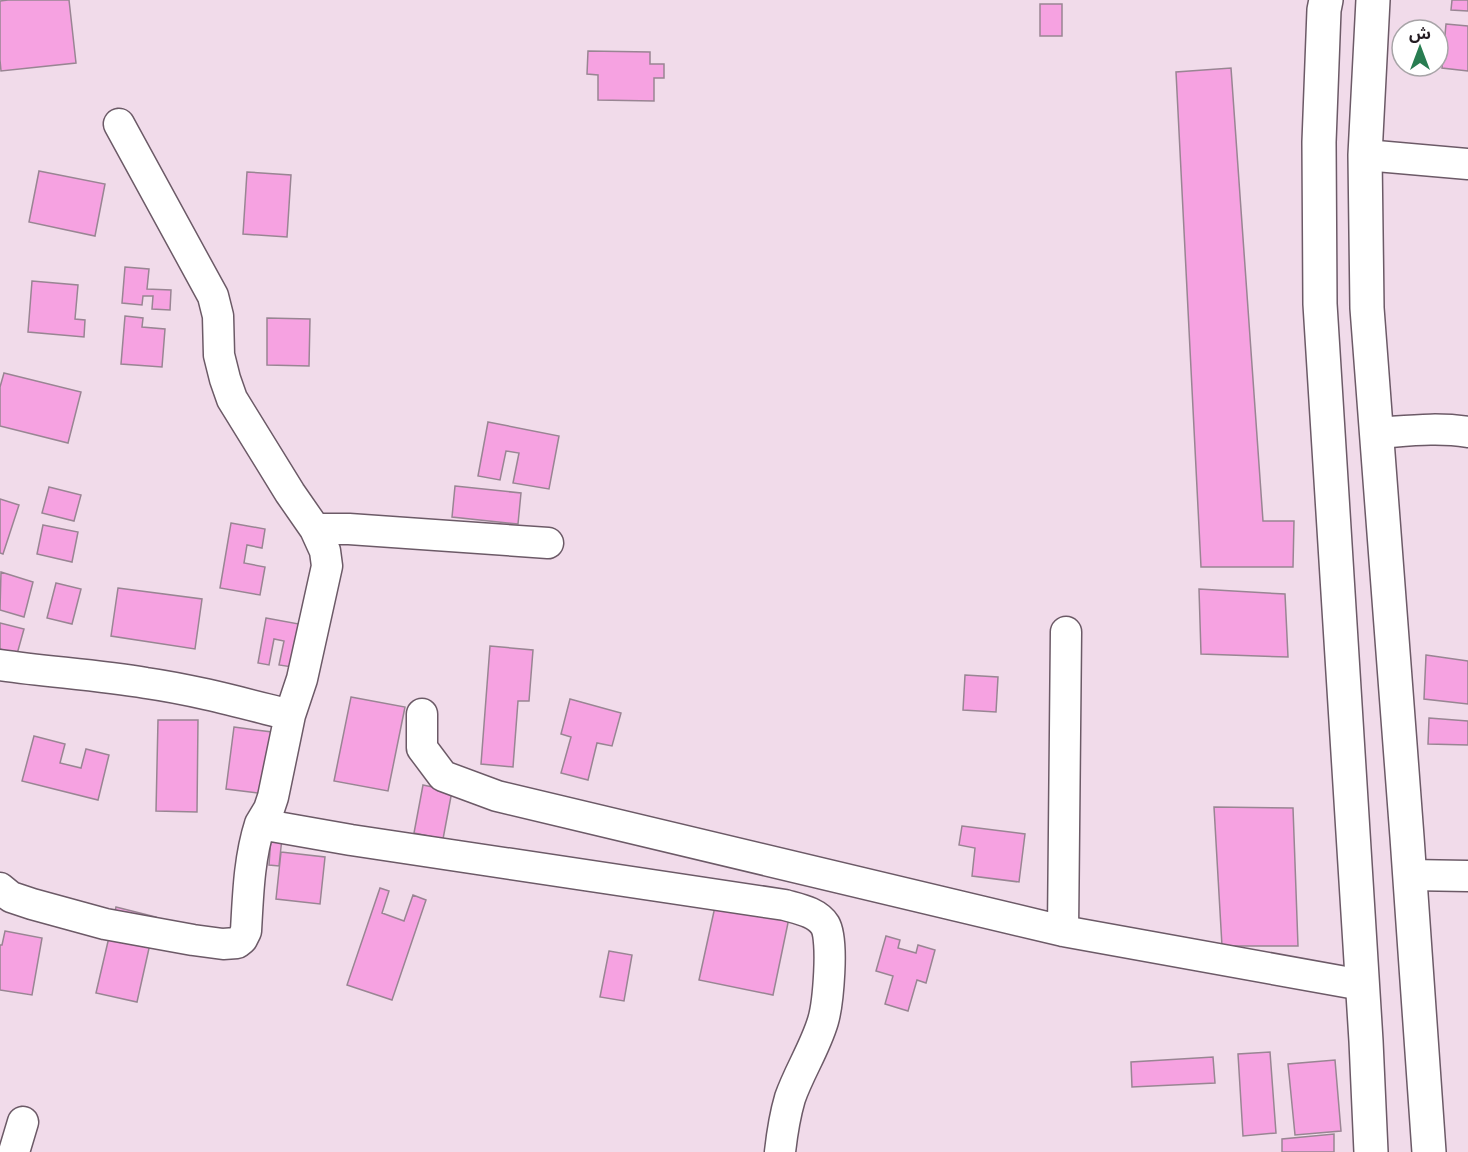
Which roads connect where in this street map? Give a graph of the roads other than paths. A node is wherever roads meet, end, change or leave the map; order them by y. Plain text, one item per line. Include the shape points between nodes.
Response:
1 (1326, 0) edge
2 (1373, 0) edge
3 (119, 124) dead end
4 (1365, 155) junction
5 (1468, 164) edge
6 (1468, 432) edge
7 (1376, 433) junction
8 (315, 529) junction
9 (548, 543) dead end
10 (1066, 632) dead end
11 (0, 665) edge
12 (422, 714) dead end
13 (290, 715) junction
14 (260, 824) junction
15 (1410, 875) junction
16 (1468, 876) edge
17 (0, 888) edge
18 (1063, 931) junction
19 (1362, 985) junction
20 (23, 1122) dead end
21 (14, 1152) edge
22 (780, 1152) edge
23 (1371, 1152) edge
24 (1429, 1152) edge

1 - 19 main road via 1319,142 1320,304
2 - 4 main road
3 - 8 street via 213,296 219,355 232,399
4 - 5 street
4 - 7 main road via 1367,308
6 - 7 street via 1424,429
7 - 15 main road
8 - 9 street
8 - 13 street via 325,550 327,566
10 - 18 street
11 - 13 street via 186,689
12 - 18 street via 422,748 442,776 497,796
13 - 14 street via 273,797
14 - 17 street via 255,839 246,931 237,943 213,943 105,924 11,897
14 - 22 street via 785,905 817,917 826,927 830,949 823,1021 790,1098
15 - 16 street
15 - 24 main road
18 - 19 street
19 - 23 main road
20 - 21 street

